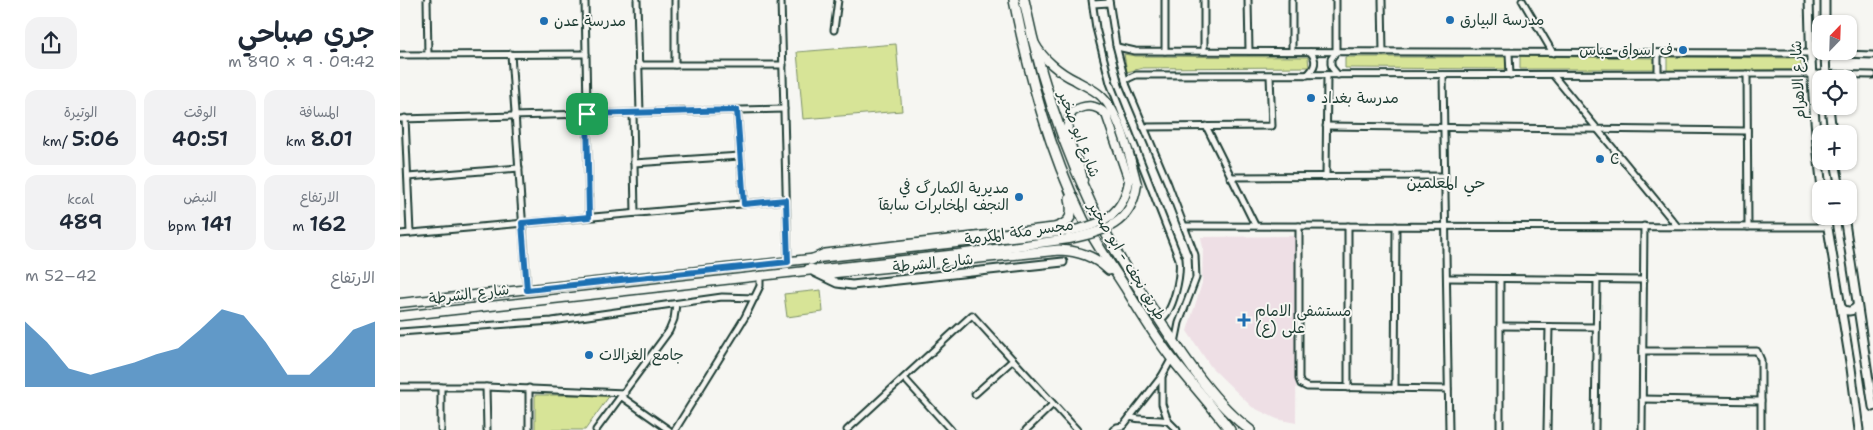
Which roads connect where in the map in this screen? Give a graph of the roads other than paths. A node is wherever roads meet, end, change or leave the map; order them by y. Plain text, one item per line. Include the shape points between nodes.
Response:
1 (427, 0) edge
2 (585, 0) edge
3 (637, 0) edge
4 (675, 0) edge
5 (781, 0) edge
6 (838, 0) edge
7 (1014, 0) edge
8 (1024, 0) edge
9 (1165, 0) edge
10 (1204, 0) edge
11 (1248, 0) edge
12 (1292, 0) edge
13 (1336, 0) edge
14 (1382, 0) edge
15 (1522, 0) edge
16 (1809, 0) edge
17 (1825, 0) edge
18 (1109, 1) edge
19 (1093, 2) edge
20 (1825, 15) edge
21 (834, 30) dead end
22 (1032, 37) junction
23 (1116, 45) junction
24 (1164, 51) junction
25 (1204, 51) junction
26 (1249, 52) junction
27 (1292, 52) junction
28 (1310, 52) junction
29 (1336, 52) junction
30 (1383, 52) junction
31 (1509, 52) junction
32 (1553, 53) junction
33 (1658, 53) junction
34 (1810, 53) junction
35 (511, 54) junction
36 (586, 54) junction
37 (1858, 54) edge
38 (400, 55) edge
39 (428, 55) junction
40 (1873, 55) edge
41 (639, 65) junction
42 (675, 65) junction
43 (783, 65) junction
44 (1747, 74) junction
45 (1811, 74) junction
46 (1327, 75) junction
47 (1338, 75) junction
48 (1444, 75) junction
49 (1510, 75) junction
50 (1553, 75) junction
51 (1658, 75) junction
52 (1857, 75) edge
53 (1873, 75) edge
54 (1270, 76) junction
55 (1307, 76) junction
56 (1126, 84) junction
57 (784, 109) junction
58 (737, 110) junction
59 (640, 112) junction
60 (633, 113) junction
61 (587, 114) junction
62 (516, 116) junction
63 (403, 119) edge
64 (1206, 126) junction
65 (1326, 126) junction
66 (1143, 128) junction
67 (1444, 128) junction
68 (1597, 129) junction
69 (1748, 131) junction
70 (740, 156) junction
71 (634, 162) junction
72 (519, 168) junction
73 (1064, 174) junction
74 (1326, 176) junction
75 (1445, 176) junction
76 (408, 177) junction
77 (1230, 177) junction
78 (1821, 180) edge
79 (1133, 183) junction
80 (1083, 184) junction
81 (786, 200) junction
82 (744, 204) junction
83 (636, 213) junction
84 (589, 217) junction
85 (522, 223) junction
86 (1845, 225) edge
87 (1184, 226) junction
88 (1254, 226) junction
89 (1299, 226) junction
90 (1348, 226) junction
91 (1396, 226) junction
92 (1446, 226) junction
93 (1644, 226) junction
94 (1677, 226) junction
95 (1748, 226) junction
96 (1827, 227) joint
97 (410, 233) junction
98 (400, 234) edge
99 (1069, 235) junction
100 (958, 254) joint
101 (788, 262) junction
102 (1063, 262) dead end
103 (810, 265) junction
104 (760, 275) junction
105 (651, 276) junction
106 (635, 278) junction
107 (1447, 278) junction
108 (1500, 279) junction
109 (1597, 279) junction
110 (1644, 280) junction
111 (1124, 286) junction
112 (653, 287) junction
113 (635, 289) junction
114 (527, 290) junction
115 (754, 298) junction
116 (400, 303) edge
117 (676, 304) junction
118 (1857, 306) junction
119 (1841, 307) junction
120 (400, 316) edge
121 (1160, 320) junction
122 (1859, 322) junction
123 (1844, 324) junction
124 (1500, 326) junction
125 (1549, 327) junction
126 (1596, 327) junction
127 (400, 332) edge
128 (1175, 344) junction
129 (1643, 351) junction
130 (1172, 358) junction
131 (1013, 360) junction
132 (1162, 376) junction
133 (904, 378) junction
134 (400, 387) edge
135 (441, 387) junction
136 (486, 387) junction
137 (529, 388) junction
138 (1348, 388) junction
139 (1395, 389) junction
140 (1448, 389) junction
141 (975, 394) dead end
142 (623, 395) junction
143 (1642, 399) junction
144 (1761, 401) junction
145 (1053, 404) junction
146 (1873, 407) edge
147 (1130, 417) junction
148 (1168, 421) junction
149 (947, 425) junction
150 (1124, 428) edge
151 (441, 430) edge
152 (486, 430) edge
153 (529, 430) edge
154 (596, 430) edge
155 (669, 430) edge
156 (676, 430) edge
157 (847, 430) edge
158 (942, 430) edge
159 (951, 430) edge
160 (1026, 430) edge
161 (1077, 430) edge
162 (1113, 430) edge
163 (1177, 430) edge
164 (1230, 430) edge
165 (1250, 430) edge
166 (1449, 430) edge
167 (1500, 430) edge
168 (1547, 430) edge
169 (1595, 430) edge
170 (1642, 430) edge
171 (1761, 430) edge
172 (1859, 430) edge

1 - 39 street
2 - 36 street
3 - 41 street
4 - 42 street
5 - 43 street
6 - 21 street
7 - 73 highway, طريق نجف - ابو صخير via 1034,89
8 - 22 highway, شارع ابو صخير
9 - 24 street
10 - 25 street
11 - 26 street
12 - 27 street
13 - 29 street
14 - 30 street
15 - 32 street
16 - 34 main road, شارع الاهرام
17 - 20 main road
18 - 19 street
18 - 23 street
19 - 121 street via 1099,46 1112,90 1179,259 1178,283 1167,314
22 - 79 main road via 1037,48 1058,68 1106,102 1121,132
22 - 80 highway, شارع ابو صخير via 1055,118
23 - 24 street via 1128,50
23 - 56 street
24 - 25 street
25 - 26 street
26 - 27 street
27 - 28 street
28 - 29 street
28 - 55 street via 1315,64
29 - 30 street
29 - 47 street via 1330,64
30 - 31 street
31 - 32 street
31 - 49 street
32 - 33 street
33 - 34 street
33 - 51 street
34 - 45 main road, شارع الاهرام
35 - 36 street
35 - 39 street
35 - 62 street
36 - 61 street
37 - 40 street
38 - 39 street
41 - 42 street
41 - 59 street
42 - 43 street
43 - 57 street
44 - 45 street
44 - 51 street
44 - 69 street
45 - 78 main road, شارع الاهرام
46 - 47 street
46 - 55 street
46 - 65 street
47 - 48 street
48 - 49 street
48 - 67 street
49 - 50 street
50 - 51 street
50 - 68 street
52 - 53 street
54 - 55 street
54 - 56 street via 1136,75 1125,80
54 - 64 street via 1272,126
56 - 66 street
57 - 58 street
57 - 81 street
58 - 59 street
58 - 70 street
59 - 60 street
60 - 61 street
60 - 71 street
61 - 62 street
61 - 84 street
62 - 63 street
62 - 72 street
63 - 76 street
64 - 66 street
64 - 77 street
65 - 67 street
65 - 74 street
66 - 87 street
67 - 68 street
67 - 75 street
68 - 69 street
68 - 94 street
69 - 95 street
70 - 71 street
70 - 82 street
71 - 83 street
72 - 76 street
72 - 85 street
73 - 103 highway via 1072,214 1062,226 825,254
73 - 111 highway, طريق نجف - ابو صخير via 1092,235
74 - 75 street
74 - 77 street
75 - 92 street
76 - 97 street
77 - 88 street
79 - 80 main road via 1106,114 1101,109 1086,105 1072,112 1066,130 1080,166
79 - 99 main road, مجسر مكة المكرمة, bridge via 1121,205 1109,218
80 - 121 highway, شارع ابو صخير via 1122,262
81 - 82 street
81 - 101 street
82 - 83 street
83 - 84 street
84 - 85 street
85 - 97 street
85 - 114 street
86 - 118 main road
87 - 88 street
87 - 128 street via 1197,270
88 - 89 street
89 - 90 street
89 - 138 street via 1300,382 1307,387
90 - 91 street
90 - 138 street
91 - 92 street
91 - 139 street
92 - 93 street
92 - 107 street
93 - 94 street
93 - 110 street
94 - 95 street
95 - 96 street
96 - 119 main road
97 - 98 street
99 - 100 main road, مجسر مكة المكرمة
99 - 103 main road, مجسر مكة المكرمة via 955,244
100 - 103 main road, شارع الشرطة
101 - 103 main road, شارع الشرطة
101 - 105 main road, شارع الشرطة
102 - 103 main road, شارع الشرطة via 852,285 837,283
103 - 104 main road, شارع الشرطة
103 - 111 highway via 831,273 1068,250 1085,254 1101,263
104 - 112 main road, شارع الشرطة
104 - 115 street via 760,286
105 - 106 main road, شارع الشرطة
105 - 112 main road
106 - 113 main road
106 - 114 main road, شارع الشرطة
107 - 108 street
107 - 140 street
108 - 109 street
108 - 124 street
109 - 110 street
109 - 126 street
110 - 129 street
111 - 130 highway, طريق نجف - ابو صخير
112 - 113 main road, شارع الشرطة
113 - 120 main road, شارع الشرطة
114 - 116 main road, شارع الشرطة
115 - 117 street via 722,297
115 - 156 street
117 - 127 street via 552,321
117 - 142 street via 669,331
118 - 119 main road via 1851,311
118 - 122 main road
119 - 123 main road
121 - 128 highway, شارع ابو صخير
122 - 123 main road via 1851,319
122 - 146 main road
123 - 172 main road
124 - 125 street
124 - 167 street
125 - 126 street
125 - 168 street
126 - 169 street
128 - 165 highway via 1214,394
129 - 143 street
129 - 144 street via 1757,351 1762,360
130 - 132 street
130 - 164 highway, طريق نجف - ابو صخير
131 - 133 street via 972,315
131 - 141 street
131 - 145 street
132 - 147 street
132 - 148 street via 1162,404
133 - 149 street
133 - 157 street
134 - 135 street
135 - 136 street
135 - 151 street
136 - 137 street
136 - 152 street
137 - 142 street
137 - 153 street
138 - 139 street
139 - 140 street
140 - 166 street
142 - 154 street
142 - 155 street
143 - 144 street
143 - 170 street
144 - 171 street
145 - 160 street
145 - 161 street
147 - 148 street
147 - 150 street
148 - 163 street
149 - 158 street
149 - 159 street
150 - 162 street

